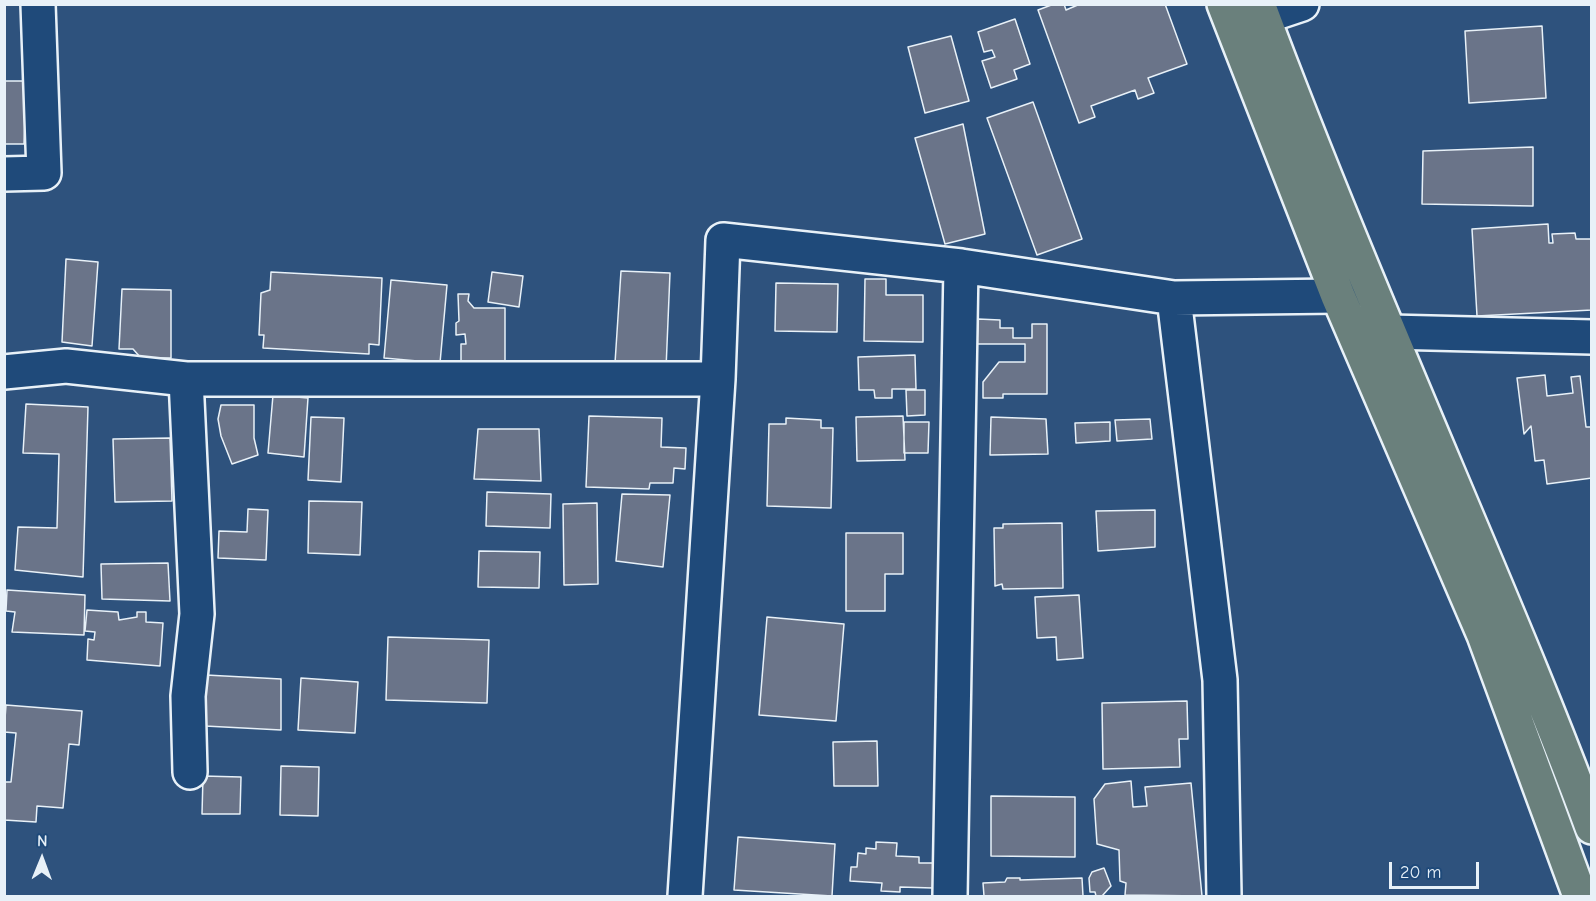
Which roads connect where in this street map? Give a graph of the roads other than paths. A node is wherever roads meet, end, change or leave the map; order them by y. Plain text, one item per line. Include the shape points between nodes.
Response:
1 (38, 4) edge
2 (1224, 4) edge
3 (1302, 4) edge
4 (1260, 11) edge
5 (4, 174) edge
6 (961, 266) junction
7 (1368, 284) junction
8 (1338, 297) junction
9 (1174, 298) junction
10 (1390, 332) junction
11 (1592, 337) edge
12 (4, 372) edge
13 (186, 379) junction
14 (718, 379) junction
15 (190, 771) dead end
16 (1592, 827) edge
17 (685, 897) edge
18 (950, 897) edge
19 (1224, 897) edge
20 (1580, 897) edge

1 - 5 street via 44,172
2 - 8 main road
3 - 4 street
4 - 7 main road
6 - 9 street
6 - 14 street via 723,240
6 - 18 street
7 - 8 street
7 - 10 main road
8 - 9 street
8 - 20 main road via 1484,635
9 - 19 street via 1220,680
10 - 11 street
10 - 16 main road
12 - 13 street via 66,366
13 - 14 street
13 - 15 street via 197,614 188,696
14 - 17 street

